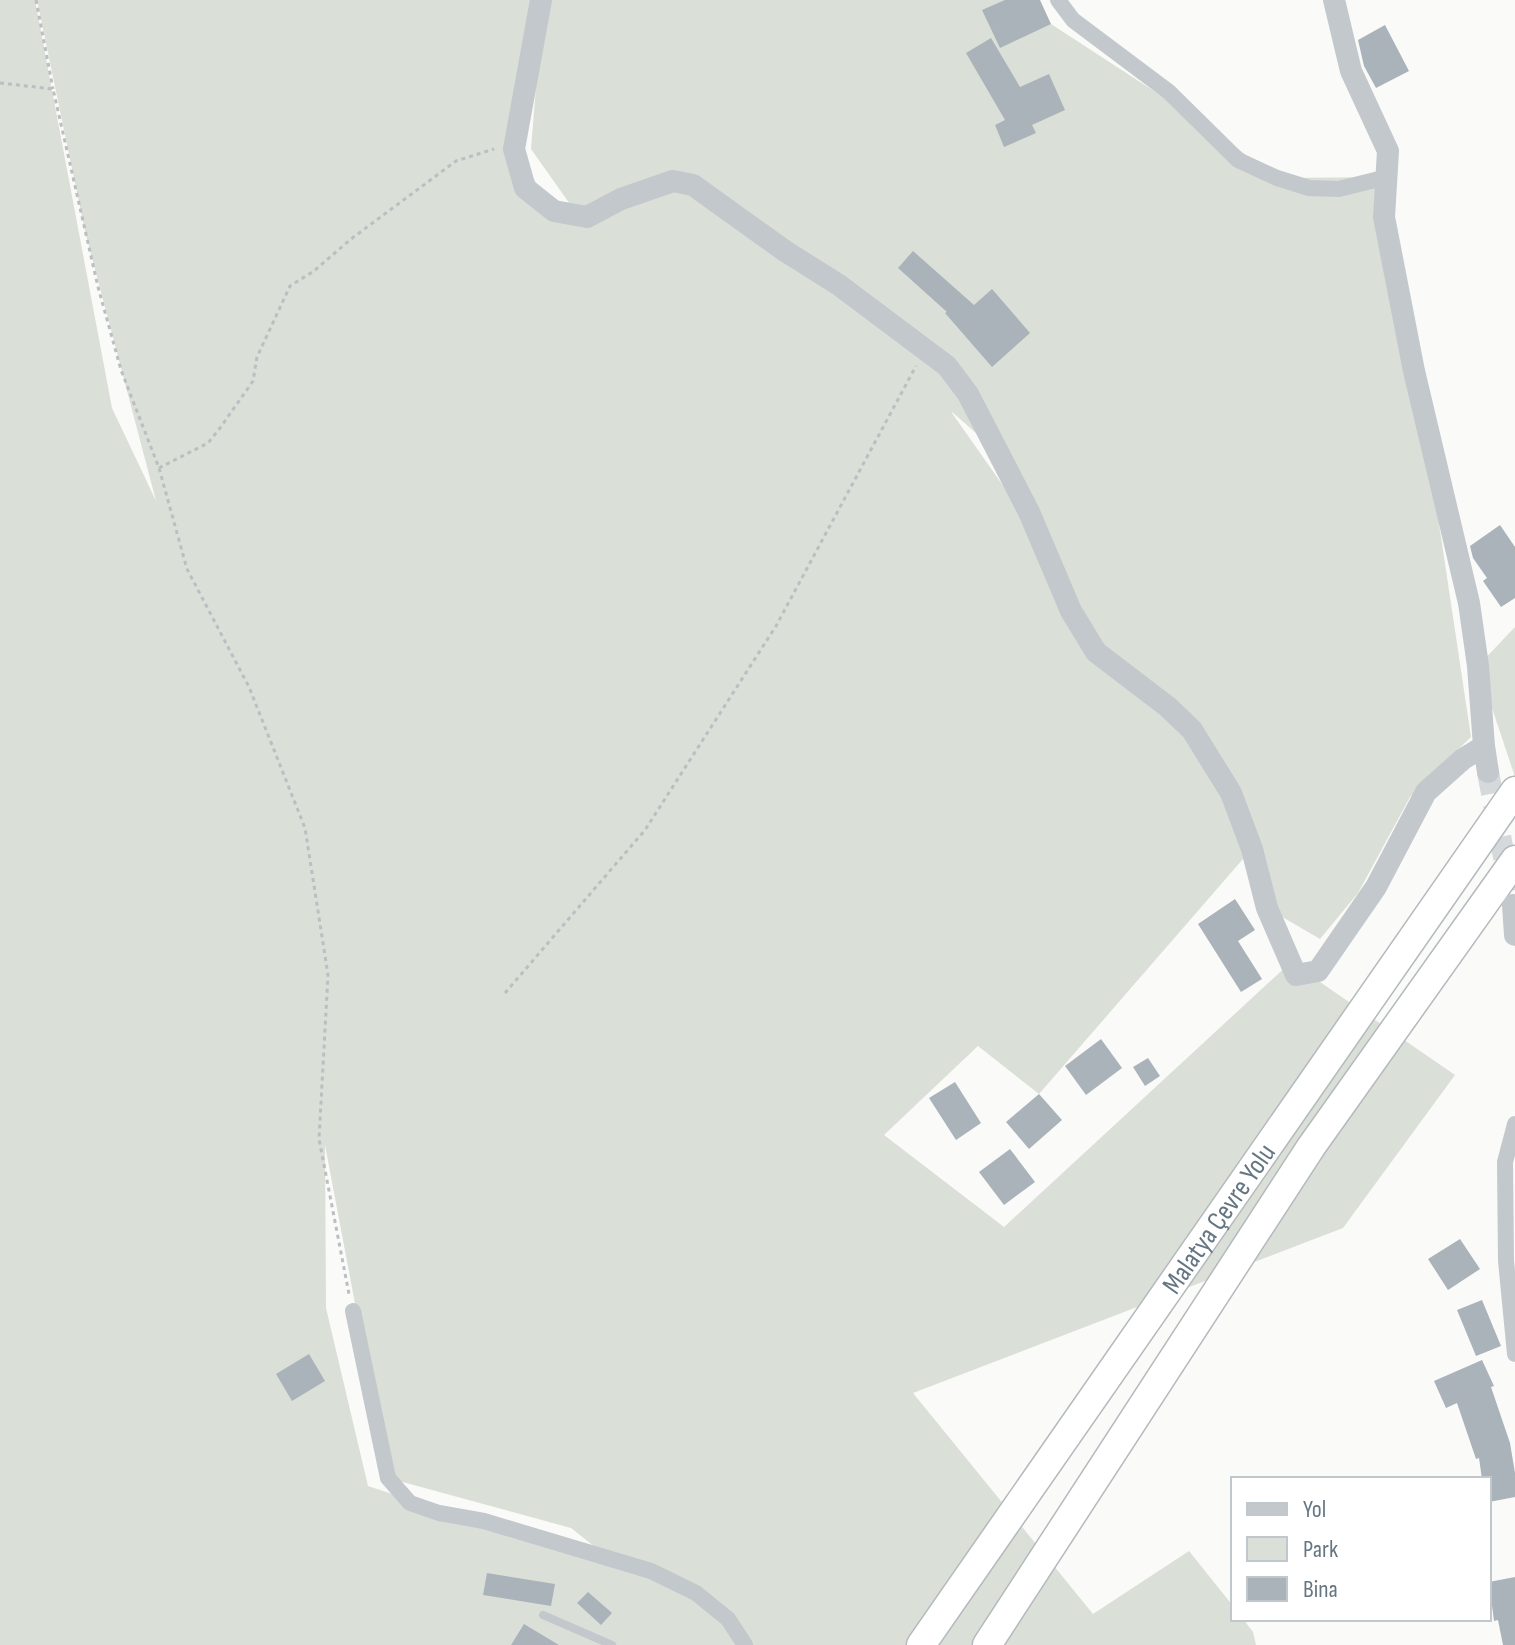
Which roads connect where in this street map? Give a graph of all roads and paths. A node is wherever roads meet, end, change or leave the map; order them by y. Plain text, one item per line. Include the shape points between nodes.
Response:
1 (36, 0) edge
2 (541, 0) edge
3 (1058, 0) edge
4 (1334, 0) edge
5 (0, 83) edge
6 (53, 89) junction
7 (514, 149) junction
8 (1387, 177) junction
9 (925, 348) junction
10 (159, 468) junction
11 (1484, 746) junction
12 (1488, 772) tunnel mouth
13 (1515, 791) edge
14 (1515, 860) edge
15 (1513, 905) dead end
16 (1515, 935) edge
17 (505, 993) dead end
18 (1515, 1124) edge
19 (353, 1311) joint
20 (1515, 1354) edge
21 (543, 1615) dead end
22 (612, 1645) edge
23 (745, 1645) edge
24 (921, 1645) edge
25 (987, 1645) edge

1 - 6 path
2 - 7 street
3 - 8 street via 1073,20 1169,92 1238,160 1309,188 1339,189
4 - 8 street via 1351,71 1388,151
5 - 6 path
6 - 10 path via 121,370
7 - 9 street via 525,188 554,211 571,216 587,217 673,181 693,185
7 - 10 path via 490,149 456,161 290,286 257,357 253,381 220,428 208,443
8 - 11 street via 1384,217 1469,603
9 - 11 street via 968,394 1029,512 1071,611 1096,652 1192,730 1231,793 1267,908 1296,975 1318,971 1376,887 1426,792
9 - 17 path via 776,626 645,830
10 - 19 path via 187,569 249,687 305,828 328,975 319,1139
11 - 12 street
13 - 24 highway, Malatya Çevre Yolu
14 - 25 highway, Malatya Çevre Yolu via 1311,1147
15 - 16 street
18 - 20 street via 1505,1162 1506,1261
19 - 23 street via 388,1478 410,1503 651,1571 696,1593 728,1619
21 - 22 lane

